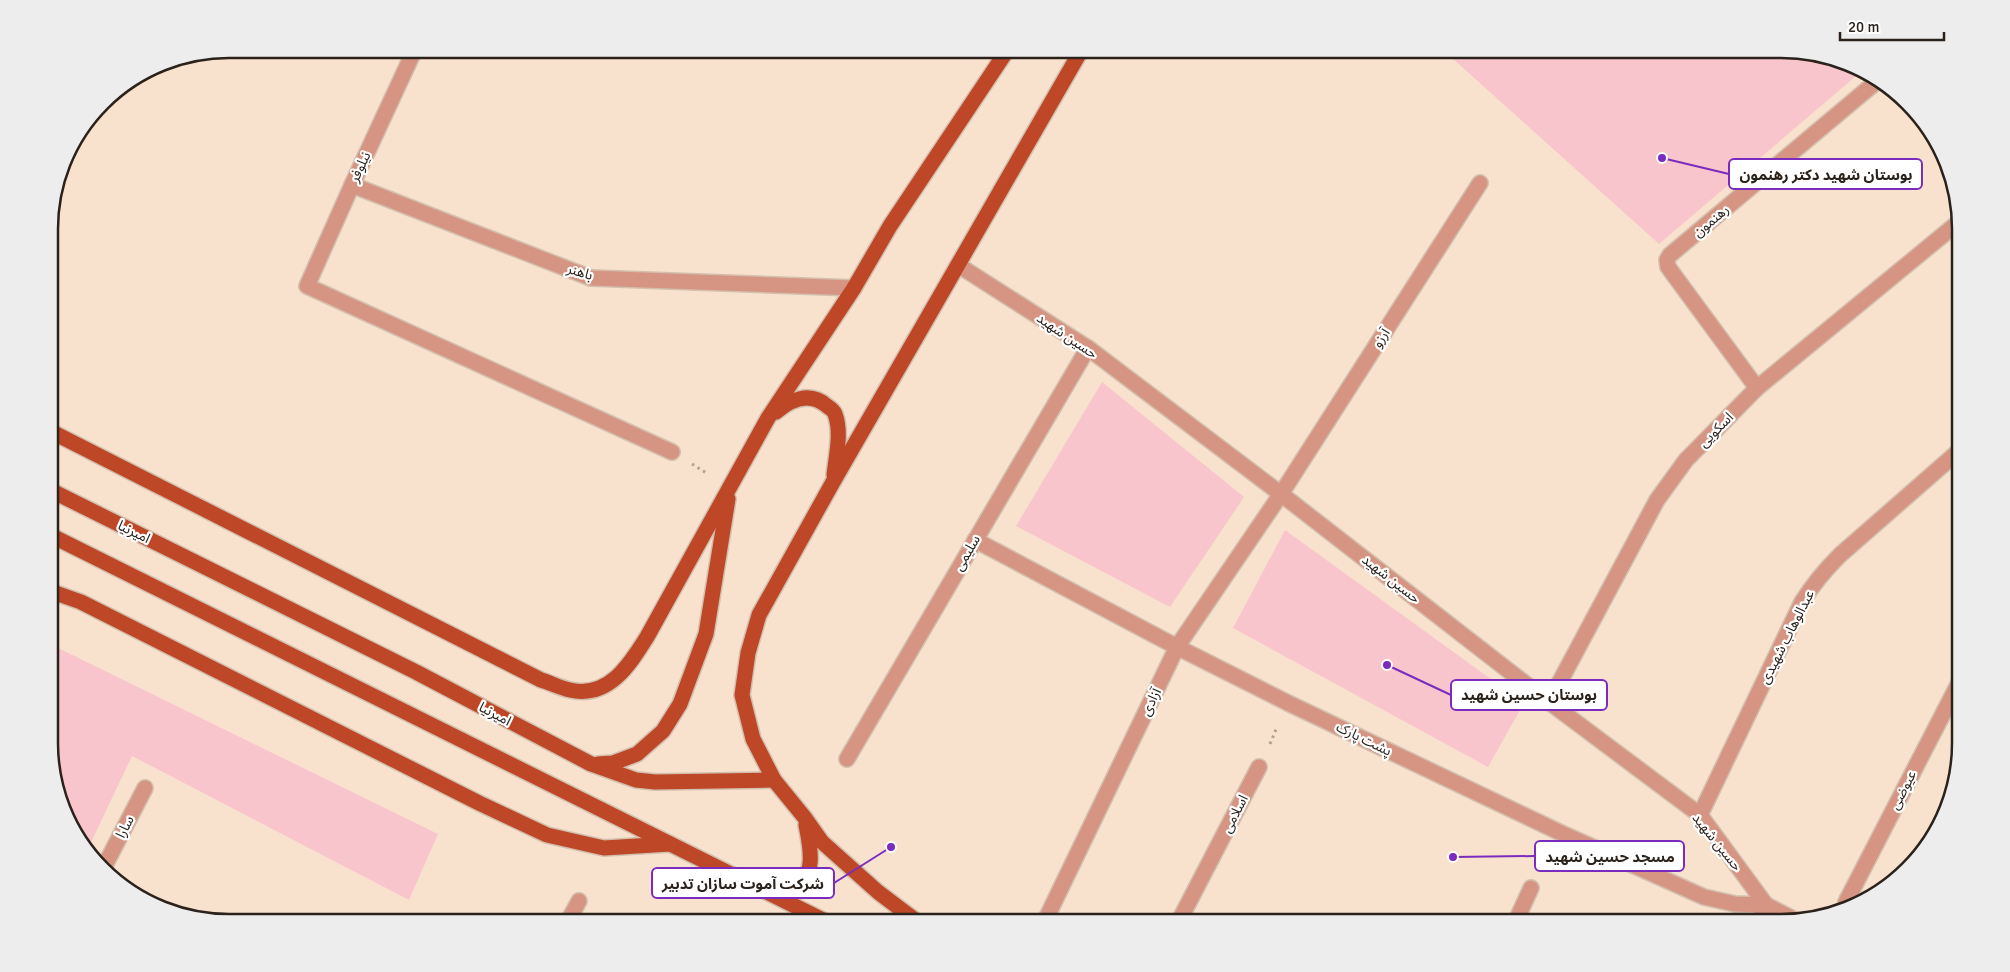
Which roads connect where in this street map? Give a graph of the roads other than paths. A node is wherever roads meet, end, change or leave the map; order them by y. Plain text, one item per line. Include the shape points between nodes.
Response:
1 (411, 58) edge
2 (1002, 58) edge
3 (1077, 58) edge
4 (1873, 84) edge
5 (1480, 183) dead end
6 (352, 185) junction
7 (1952, 228) edge
8 (958, 265) junction
9 (854, 288) junction
10 (1088, 348) junction
11 (1758, 388) junction
12 (768, 418) junction
13 (58, 435) edge
14 (672, 452) road end
15 (1952, 457) edge
16 (833, 482) junction
17 (730, 488) junction
18 (58, 494) edge
19 (1281, 494) junction
20 (58, 540) edge
21 (975, 540) junction
22 (58, 594) edge
23 (1177, 647) junction
24 (1952, 696) edge
25 (1549, 702) junction
26 (847, 759) dead end
27 (591, 764) junction
28 (1259, 767) road end
29 (774, 780) junction
30 (145, 788) dead end
31 (1700, 816) junction
32 (805, 818) junction
33 (672, 844) junction
34 (106, 862) edge
35 (752, 886) junction
36 (1531, 888) dead end
37 (579, 901) dead end
38 (1846, 902) dead end
39 (1766, 906) junction
40 (572, 914) edge
41 (810, 914) edge
42 (907, 914) edge
43 (1048, 914) edge
44 (1183, 914) edge
45 (1519, 914) edge
46 (1762, 914) edge
47 (1783, 914) edge

1 - 6 street, نیلوفر
2 - 9 main road via 890,226
3 - 8 main road
4 - 11 street, رهنمون via 1667,260 1668,267
5 - 19 street, آرزو
6 - 9 street, باهنر via 591,278
6 - 14 street, نیلوفر via 307,286
7 - 11 street, اسکویی
8 - 10 street, حسین شهید
8 - 16 main road
9 - 12 main road
10 - 19 street, حسین شهید
10 - 21 street, سلیمی
11 - 25 street, اسکویی via 1686,460 1657,500
12 - 16 main road via 787,402 807,397 821,400 835,412 838,436
12 - 17 main road
13 - 17 main road via 541,680 572,691 600,690 626,670
15 - 31 street, عبدالوهاب شهیدی via 1840,555 1811,587
16 - 29 main road via 759,615 748,653 742,695 752,739
17 - 27 main road via 706,634 680,704 663,732 637,754 613,763
18 - 27 main road, امیرنیا via 416,672
19 - 23 street, آزادی
19 - 25 street, حسین شهید
20 - 33 main road
21 - 23 street, پشت پارک
21 - 26 street, سلیمی
22 - 33 main road via 81,602 547,835 604,848
23 - 39 street, پشت پارک via 1559,832 1704,897
23 - 43 street, آزادی
24 - 38 street, عیوضی
25 - 31 street, حسین شهید
27 - 29 main road, امیرنیا via 636,780 655,782
28 - 44 street, اسلامی
29 - 32 main road
30 - 34 street, سارا
31 - 39 street, حسین شهید
32 - 35 main road via 811,856 804,879 793,888
32 - 42 main road via 822,842 841,860
33 - 35 main road
35 - 41 main road
36 - 45 street
37 - 40 street
39 - 46 street
39 - 47 street, حسین شهید

